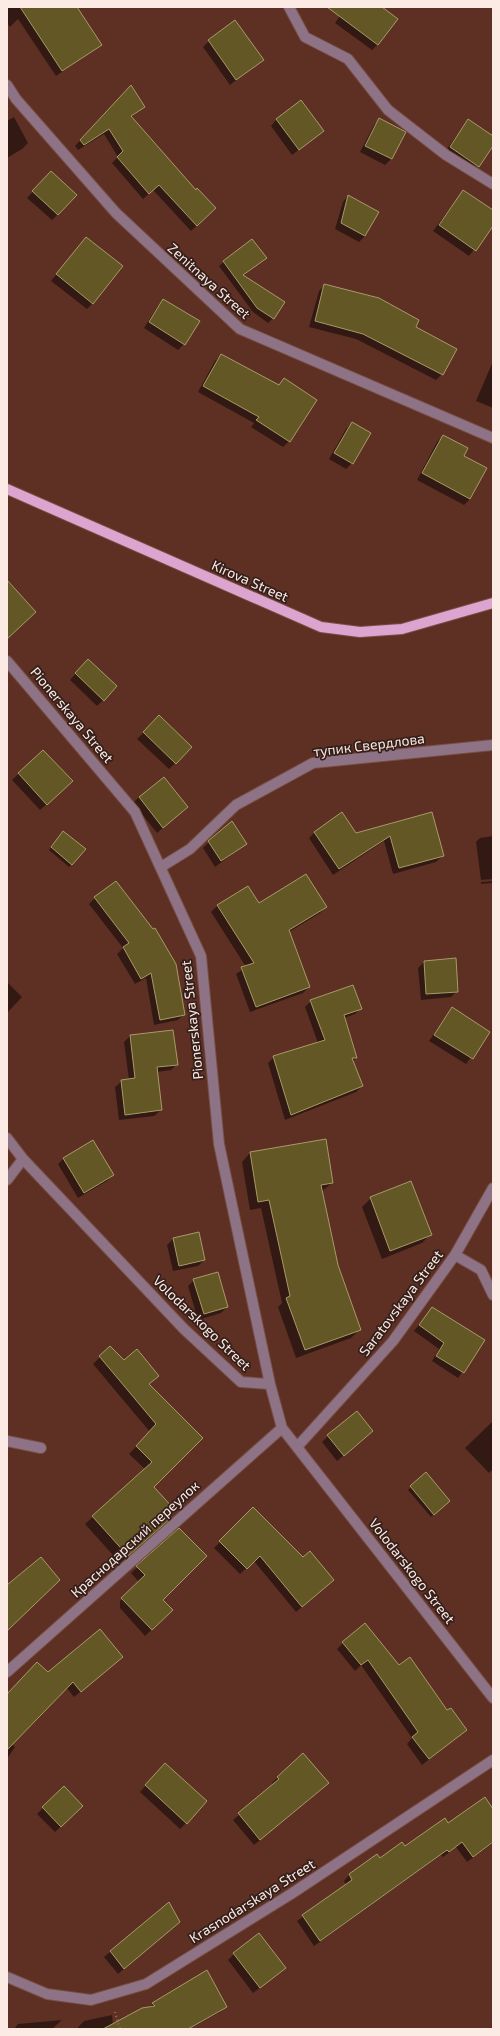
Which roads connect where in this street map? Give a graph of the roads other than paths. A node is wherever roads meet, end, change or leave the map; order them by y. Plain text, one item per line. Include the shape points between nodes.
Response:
1 (289, 7) edge
2 (7, 85) edge
3 (493, 184) edge
4 (493, 438) edge
5 (7, 489) edge
6 (493, 603) edge
7 (7, 661) edge
8 (493, 746) edge
9 (161, 868) junction
10 (7, 1138) edge
11 (23, 1159) junction
12 (7, 1180) edge
13 (493, 1188) edge
14 (455, 1255) junction
15 (493, 1295) edge
16 (270, 1384) junction
17 (282, 1428) junction
18 (7, 1441) edge
19 (297, 1447) junction
20 (41, 1448) dead end
21 (7, 1672) edge
22 (493, 1698) edge
23 (493, 1760) edge
24 (7, 1977) edge

1 - 3 street via 305,37 348,59 388,110 446,155
2 - 4 street, Zenitnaya Street via 16,99 116,213 240,330
5 - 6 main road, Kirova Street via 321,627 360,632 402,629
7 - 9 street, Pionerskaya Street via 135,812
8 - 9 street, тупик Свердлова via 313,763 236,805 190,849
9 - 16 street, Pionerskaya Street via 201,956 219,1144
10 - 11 street, Volodarskogo Street
11 - 12 street
11 - 16 street, Volodarskogo Street via 184,1329 242,1382
13 - 14 street
14 - 15 street, Saratovskaya Street via 481,1270
14 - 19 street, Saratovskaya Street via 393,1341
16 - 17 street, Volodarskogo Street
17 - 19 street, Volodarskogo Street
17 - 21 street, Краснодарский переулок
18 - 20 street
19 - 22 street, Volodarskogo Street
23 - 24 street, Krasnodarskaya Street via 291,1894 146,1984 90,2000 48,1994

